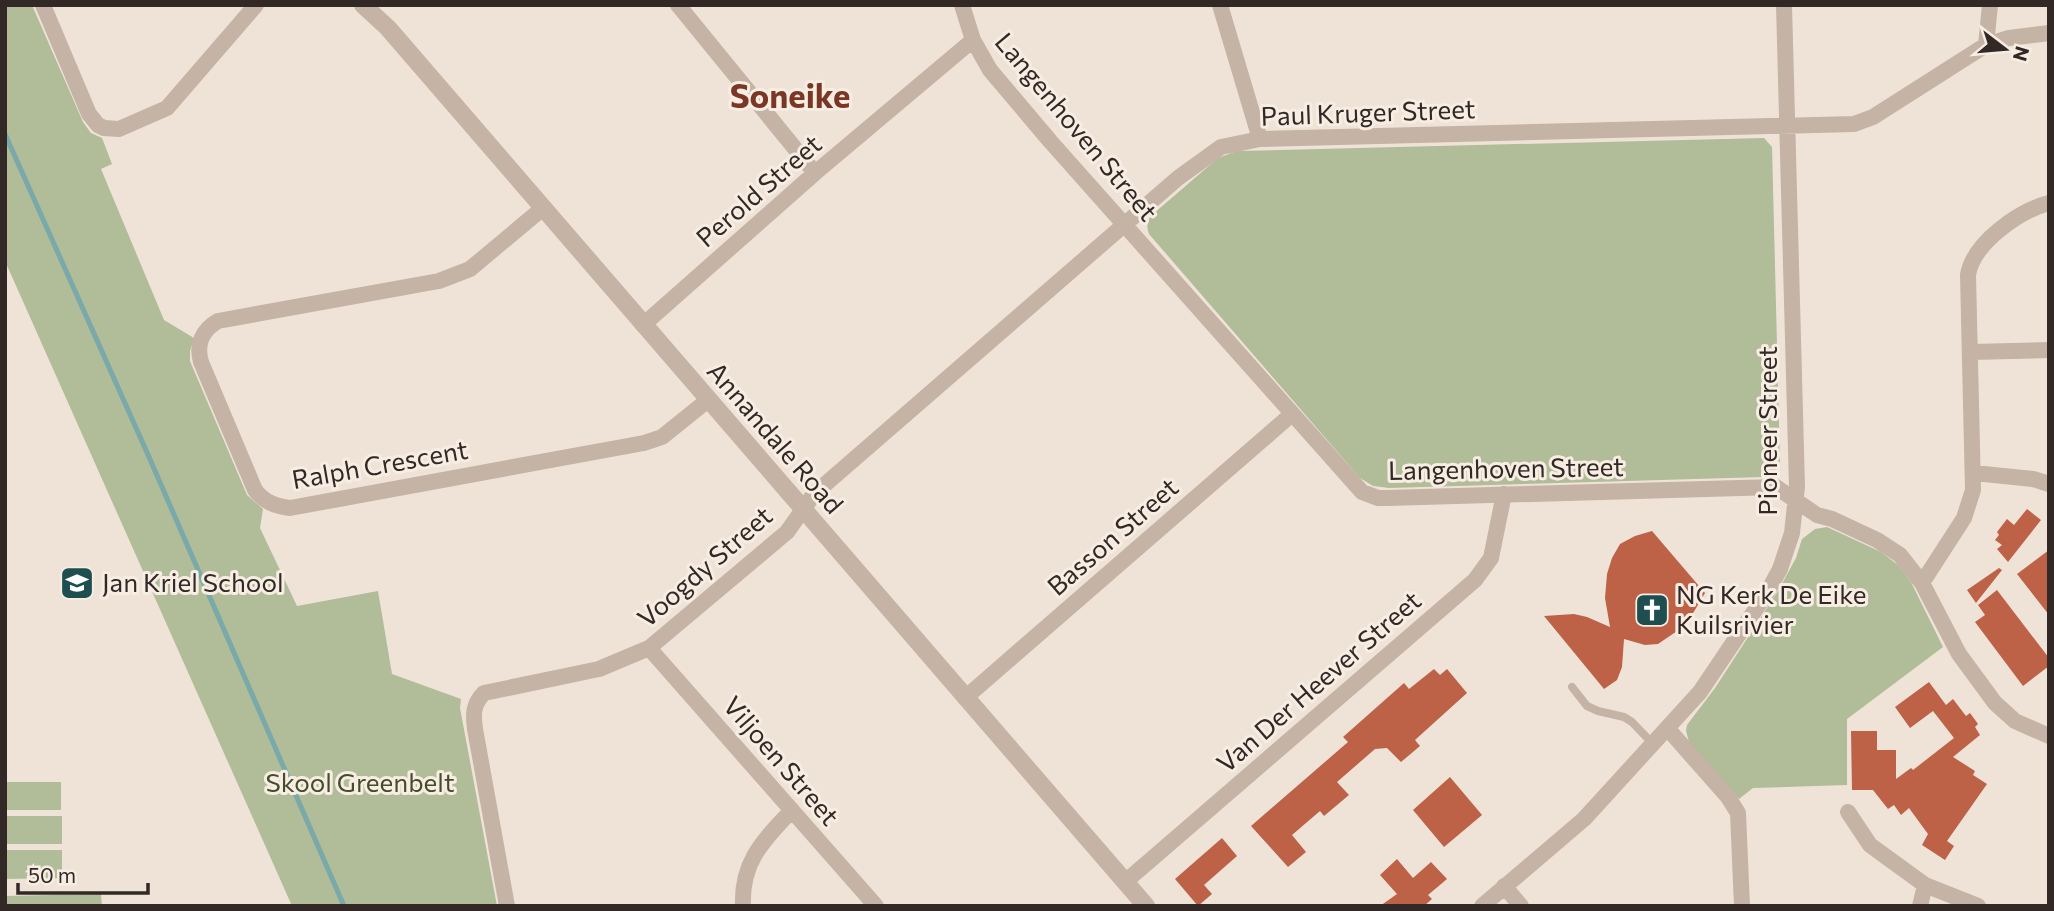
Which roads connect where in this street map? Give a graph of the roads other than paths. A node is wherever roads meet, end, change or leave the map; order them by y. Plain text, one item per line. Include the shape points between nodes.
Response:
1 (43, 5) edge
2 (256, 5) edge
3 (363, 5) edge
4 (678, 5) edge
5 (962, 5) edge
6 (1220, 5) edge
7 (1784, 5) edge
8 (1990, 5) edge
9 (2049, 33) edge
10 (973, 40) junction
11 (1986, 46) junction
12 (1787, 126) junction
13 (1260, 139) junction
14 (815, 173) junction
15 (2049, 203) edge
16 (542, 208) junction
17 (1126, 226) junction
18 (643, 325) junction
19 (2049, 350) edge
20 (1971, 352) junction
21 (708, 400) junction
22 (1292, 414) junction
23 (1974, 474) junction
24 (2049, 484) edge
25 (1504, 494) junction
26 (1796, 500) junction
27 (803, 510) junction
28 (1922, 583) junction
29 (649, 648) junction
30 (1572, 687) dead end
31 (965, 698) junction
32 (1668, 729) junction
33 (2049, 736) edge
34 (1653, 744) junction
35 (792, 810) junction
36 (1848, 812) dead end
37 (1125, 881) junction
38 (1925, 885) junction
39 (1504, 887) junction
40 (507, 906) edge
41 (743, 906) edge
42 (877, 906) edge
43 (1146, 906) edge
44 (1482, 906) edge
45 (1521, 906) edge
46 (1742, 906) edge
47 (1920, 906) edge
48 (1978, 906) edge

1 - 2 street via 89,114 98,125 112,130 167,108
3 - 16 street, Annandale Road via 388,28
4 - 14 street
5 - 10 street, Langenhoven Street
6 - 13 street
7 - 12 street, Pioneer Street
8 - 11 street
9 - 11 street, Paul Kruger Street
10 - 14 street, Perold Street
10 - 17 street, Langenhoven Street via 990,70
11 - 12 street, Paul Kruger Street via 1866,121
12 - 13 street, Paul Kruger Street
12 - 26 street, Pioneer Street
13 - 17 street, Paul Kruger Street via 1230,144 1210,154
14 - 18 street, Perold Street
15 - 20 street via 1993,235 1975,254 1968,275
16 - 18 street, Annandale Road
16 - 21 street, Ralph Crescent via 456,276 211,325 199,345 201,362 259,495 271,504 290,508 644,443 662,437
17 - 22 street, Langenhoven Street
17 - 27 street, Paul Kruger Street via 814,494
18 - 21 street, Annandale Road
19 - 20 street
20 - 23 street
21 - 27 street, Annandale Road
22 - 25 street, Langenhoven Street via 1369,495
22 - 31 street, Basson Street
23 - 24 street
23 - 28 street via 1967,510
25 - 26 street, Langenhoven Street via 1776,487
25 - 37 street, Van Der Heever Street via 1491,558 1475,580
26 - 28 street, Langenhoven Street via 1817,515 1889,547
26 - 32 street, Pioneer Street via 1787,551 1768,591 1700,692
27 - 29 street, Voogdy Street via 787,532
27 - 31 street, Annandale Road
28 - 33 street, Langenhoven Street via 1952,644 1996,703 2015,721
29 - 35 street, Viljoen Street
29 - 40 street, Voogdy Street via 599,669 484,693 475,702 475,729
30 - 34 lane via 1587,706 1624,717
31 - 37 street, Annandale Road
32 - 34 street, Pioneer Street
32 - 46 street via 1738,813
34 - 39 street, Pioneer Street via 1584,819
35 - 41 street via 750,861
35 - 42 street, Viljoen Street
36 - 38 street via 1870,845
37 - 43 street, Annandale Road
38 - 47 street
38 - 48 street
39 - 44 street, Pioneer Street
39 - 45 street

